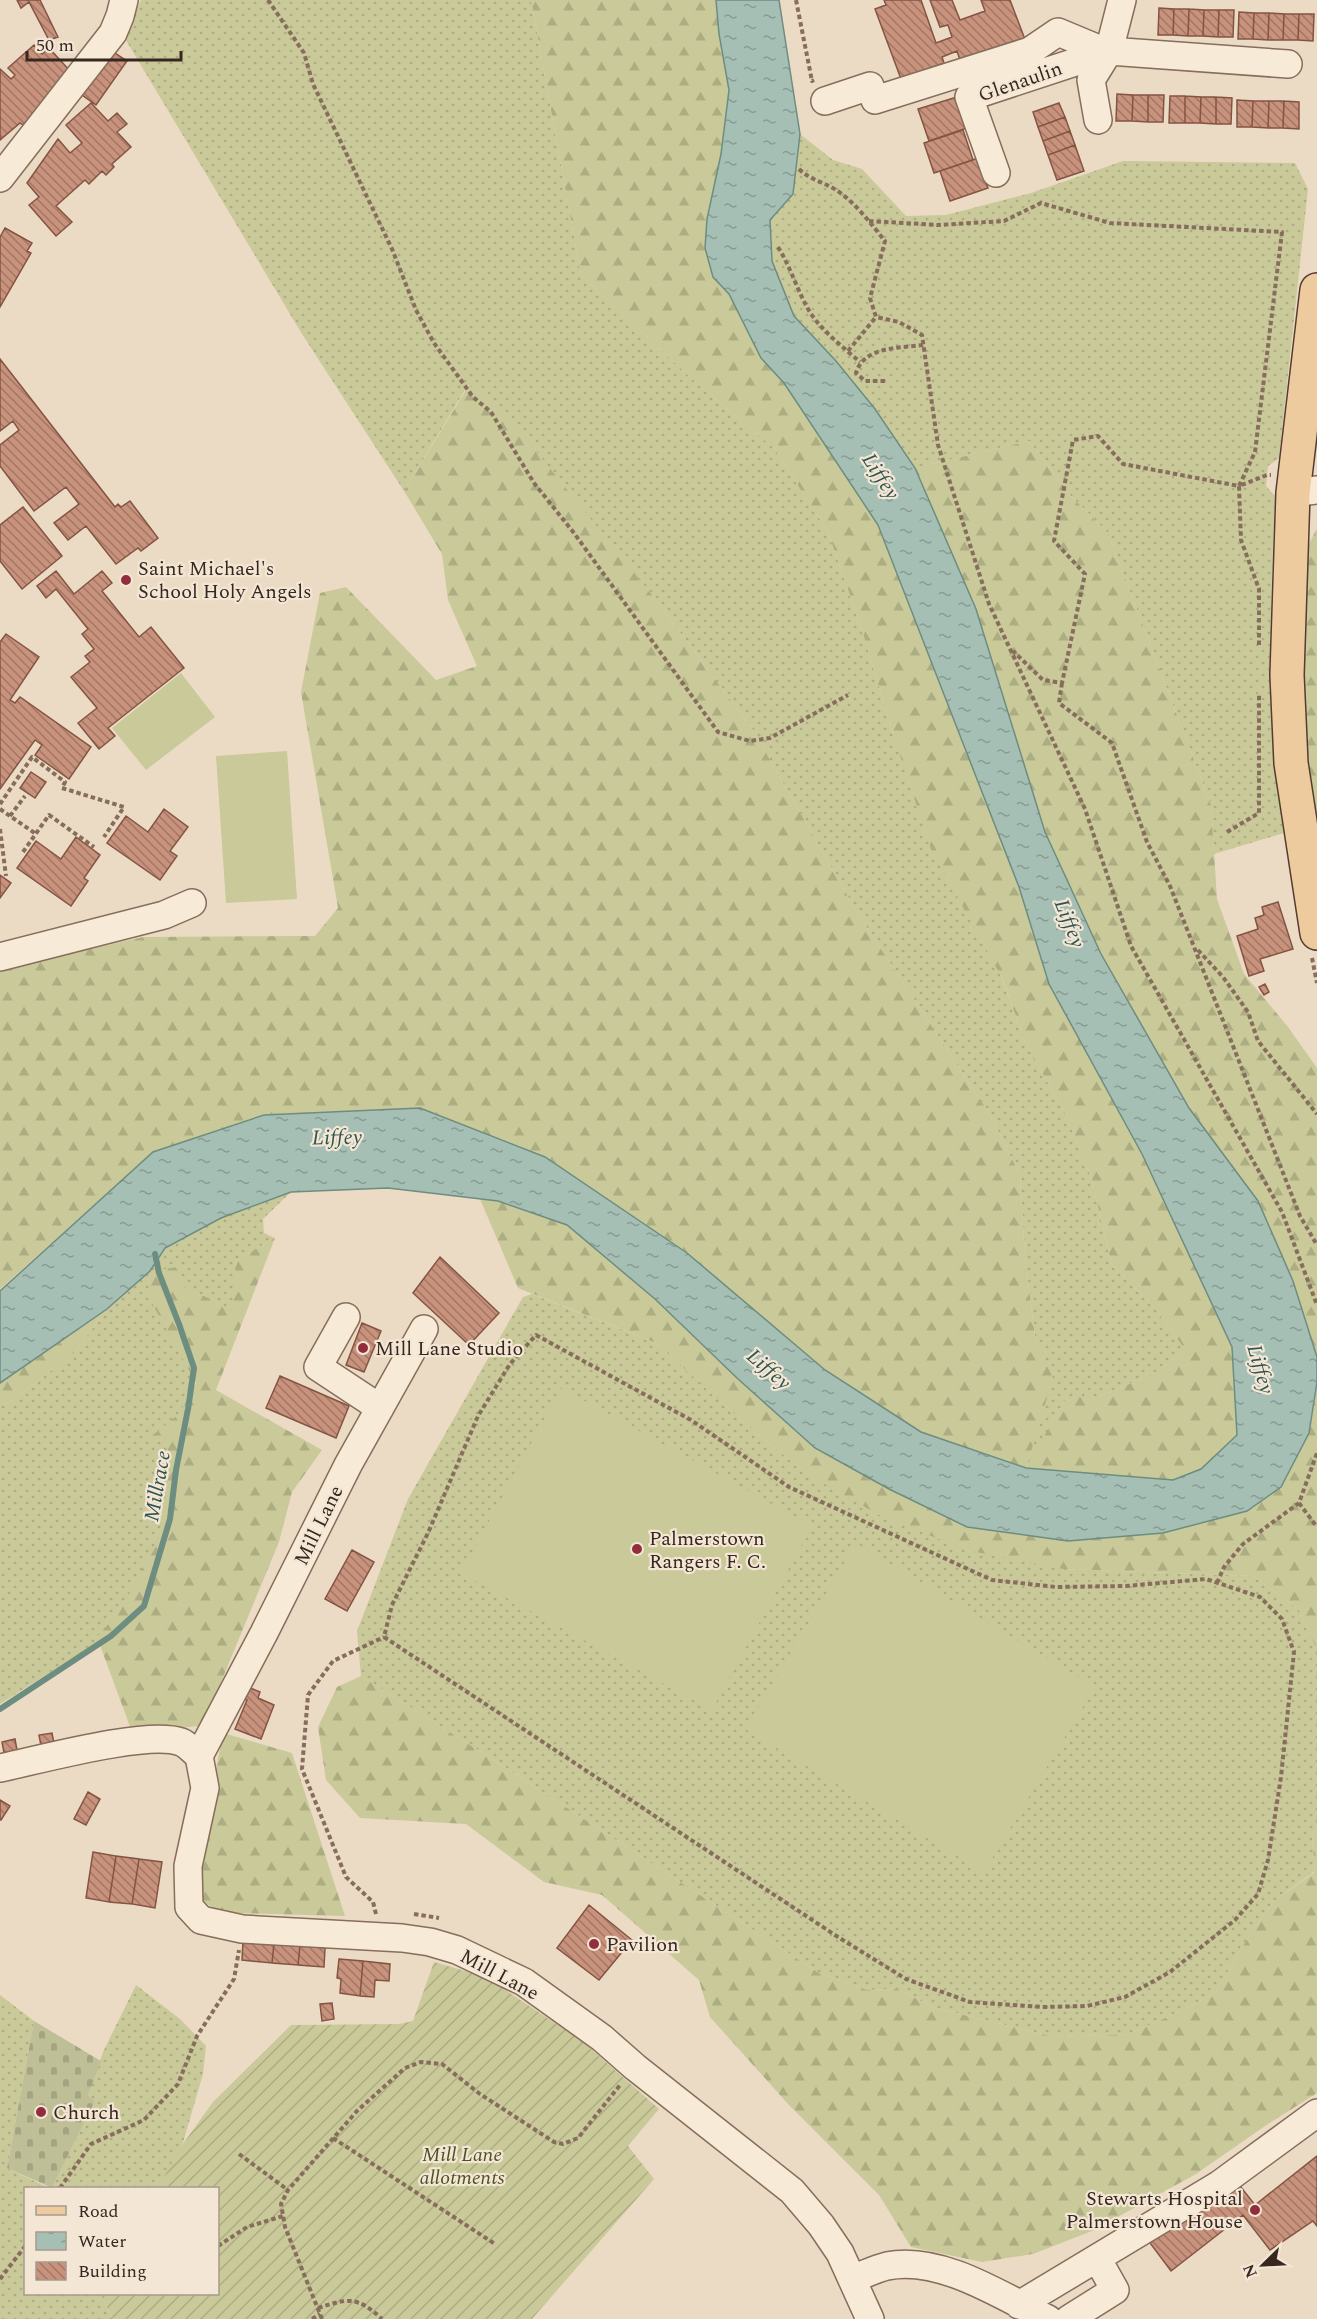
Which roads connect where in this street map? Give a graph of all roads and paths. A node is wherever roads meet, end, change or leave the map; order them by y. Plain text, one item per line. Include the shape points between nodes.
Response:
1 (124, 0) edge
2 (268, 0) edge
3 (796, 0) edge
4 (1122, 0) edge
5 (1110, 51) junction
6 (1288, 64) dead end
7 (824, 90) joint
8 (1098, 120) dead end
9 (799, 169) dead end
10 (996, 173) dead end
11 (0, 178) edge
12 (868, 221) junction
13 (778, 247) dead end
14 (1317, 290) edge
15 (876, 317) junction
16 (924, 345) junction
17 (848, 351) junction
18 (860, 362) junction
19 (1313, 377) edge
20 (885, 381) dead end
21 (1239, 486) junction
22 (1302, 487) edge
23 (1010, 648) junction
24 (1259, 648) dead end
25 (1062, 683) junction
26 (1259, 683) dead end
27 (849, 695) dead end
28 (25, 796) dead end
29 (0, 804) edge
30 (0, 809) edge
31 (10, 816) junction
32 (0, 829) edge
33 (1227, 832) dead end
34 (36, 834) junction
35 (104, 837) dead end
36 (94, 847) dead end
37 (23, 852) dead end
38 (0, 872) edge
39 (192, 903) dead end
40 (1317, 933) edge
41 (1195, 947) junction
42 (0, 957) edge
43 (1317, 1114) edge
44 (1317, 1245) edge
45 (1317, 1305) edge
46 (346, 1317) dead end
47 (424, 1329) dead end
48 (380, 1408) junction
49 (1317, 1453) edge
50 (1299, 1503) junction
51 (1317, 1527) edge
52 (1217, 1583) junction
53 (384, 1637) junction
54 (200, 1756) junction
55 (0, 1768) edge
56 (242, 1929) junction
57 (375, 1937) junction
58 (635, 2067) junction
59 (1317, 2113) edge
60 (333, 2138) junction
61 (239, 2154) dead end
62 (61, 2187) edge
63 (288, 2190) junction
64 (283, 2216) junction
65 (495, 2244) dead end
66 (219, 2245) edge
67 (24, 2248) edge
68 (1097, 2258) junction
69 (0, 2279) edge
70 (852, 2279) junction
71 (1018, 2305) junction
72 (318, 2308) junction
73 (320, 2314) junction
74 (312, 2319) edge
75 (322, 2319) edge
76 (382, 2319) edge
77 (870, 2319) edge
78 (1048, 2319) edge
79 (1069, 2319) edge

1 - 11 street via 113,33
2 - 27 path via 304,53 313,84 434,344 473,397 491,412 534,483 718,732 750,741 770,738
3 - 7 path via 812,81
4 - 5 street, Glenaulin
5 - 6 street, Glenaulin
5 - 7 street via 1058,32 1030,51 875,100 870,86
5 - 8 street, Glenaulin via 1091,80
5 - 10 street, Glenaulin via 969,97
9 - 12 path via 837,190
12 - 15 path via 885,241 870,298
12 - 21 path via 938,225 1004,221 1041,203 1110,223 1282,232 1255,452
13 - 17 path via 808,310
14 - 19 main road
15 - 16 path via 899,322 922,335
15 - 17 path
16 - 18 path via 872,353
16 - 23 path via 938,445 989,604
17 - 18 path
18 - 20 path via 856,373 865,381
19 - 22 main road
21 - 22 path via 1267,475
21 - 24 path via 1241,540 1259,589
21 - 25 path via 1123,464 1098,436 1073,440 1054,541 1085,574
22 - 40 main road via 1287,675 1291,763
23 - 25 path via 1043,680
23 - 45 path via 1085,809 1131,946 1282,1212
25 - 41 path via 1059,703 1112,742 1147,842
26 - 33 path via 1259,813
28 - 31 path
29 - 35 path via 32,757 65,782 62,788 124,807
30 - 31 path
31 - 34 path
32 - 38 path via 6,876
34 - 36 path via 49,815
34 - 37 path
39 - 42 street via 164,915
41 - 43 path via 1223,976 1248,1012 1258,1041
41 - 44 path via 1300,1216
46 - 48 street via 318,1367
47 - 48 street, Mill Lane
48 - 54 street, Mill Lane
49 - 50 path
50 - 51 path
50 - 52 path via 1244,1544 1224,1567
52 - 53 path via 1206,1579 1056,1587 992,1580 789,1487 691,1420 536,1335 510,1364 478,1416 392,1605
52 - 53 path via 1260,1597 1282,1619 1294,1652 1281,1777 1268,1860 1258,1894 1235,1920 1170,1972 1125,1997 1087,2007 970,2002 906,1979
53 - 57 path via 333,1661 308,1695 302,1769 346,1877 373,1902 378,1920
54 - 55 street via 181,1742 154,1740 116,1743
54 - 56 street, Mill Lane via 205,1788 188,1866 189,1907 201,1920
56 - 57 street, Mill Lane
56 - 62 path via 234,1979 197,2036 178,2084 144,2120 91,2144
57 - 58 street, Mill Lane via 430,1942 485,1962 524,1982
58 - 60 path via 578,2138 563,2144 480,2094 442,2064 421,2062 405,2068
58 - 70 street, Mill Lane via 792,2191 821,2225
59 - 68 street via 1221,2184
60 - 63 path
60 - 65 path
61 - 63 path
63 - 64 path via 281,2204
64 - 66 path via 248,2227
64 - 72 path
67 - 69 path
68 - 71 street
68 - 79 street via 1115,2290
70 - 71 street via 886,2266 913,2264 953,2273
70 - 77 street, Mill Lane
71 - 78 street
72 - 73 path
72 - 76 path via 339,2301 358,2301
73 - 74 path
73 - 75 path

